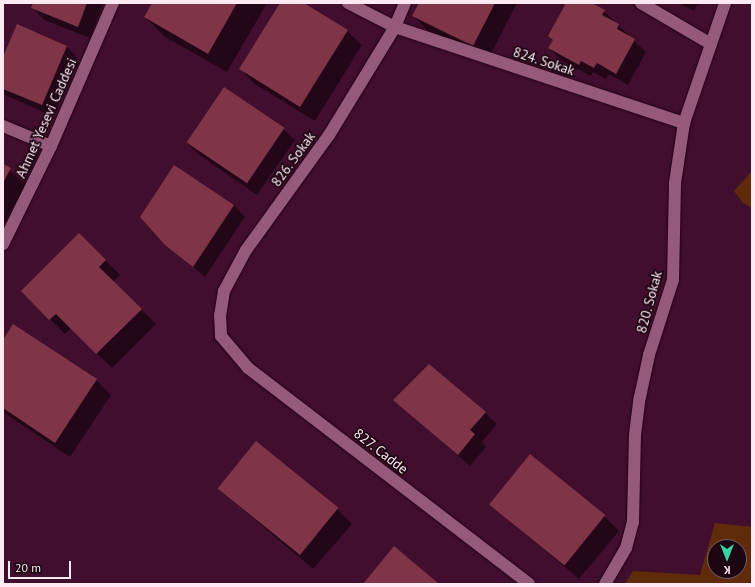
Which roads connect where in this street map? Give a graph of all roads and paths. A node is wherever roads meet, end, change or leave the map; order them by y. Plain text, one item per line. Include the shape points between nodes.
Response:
1 (113, 3) edge
2 (348, 3) edge
3 (405, 3) edge
4 (641, 3) edge
5 (725, 3) edge
6 (395, 27) junction
7 (711, 44) junction
8 (684, 123) junction
9 (3, 126) edge
10 (51, 146) junction
11 (3, 244) edge
12 (222, 336) joint
13 (529, 584) edge
14 (605, 584) edge

1 - 10 street, Ahmet Yesevi Caddesi
2 - 6 street, 824. Sokak
3 - 6 street, 826. Sokak
4 - 7 street
5 - 7 street, 820. Sokak
6 - 8 street, 824. Sokak
6 - 12 street, 826. Sokak via 329,135 246,250 224,292 220,315
7 - 8 street, 820. Sokak
8 - 14 street, 820. Sokak via 675,183 673,280 650,355 640,397 635,435 633,522 626,548
9 - 10 street
10 - 11 street, Ahmet Yesevi Caddesi
12 - 13 street, 827. Cadde via 248,368

